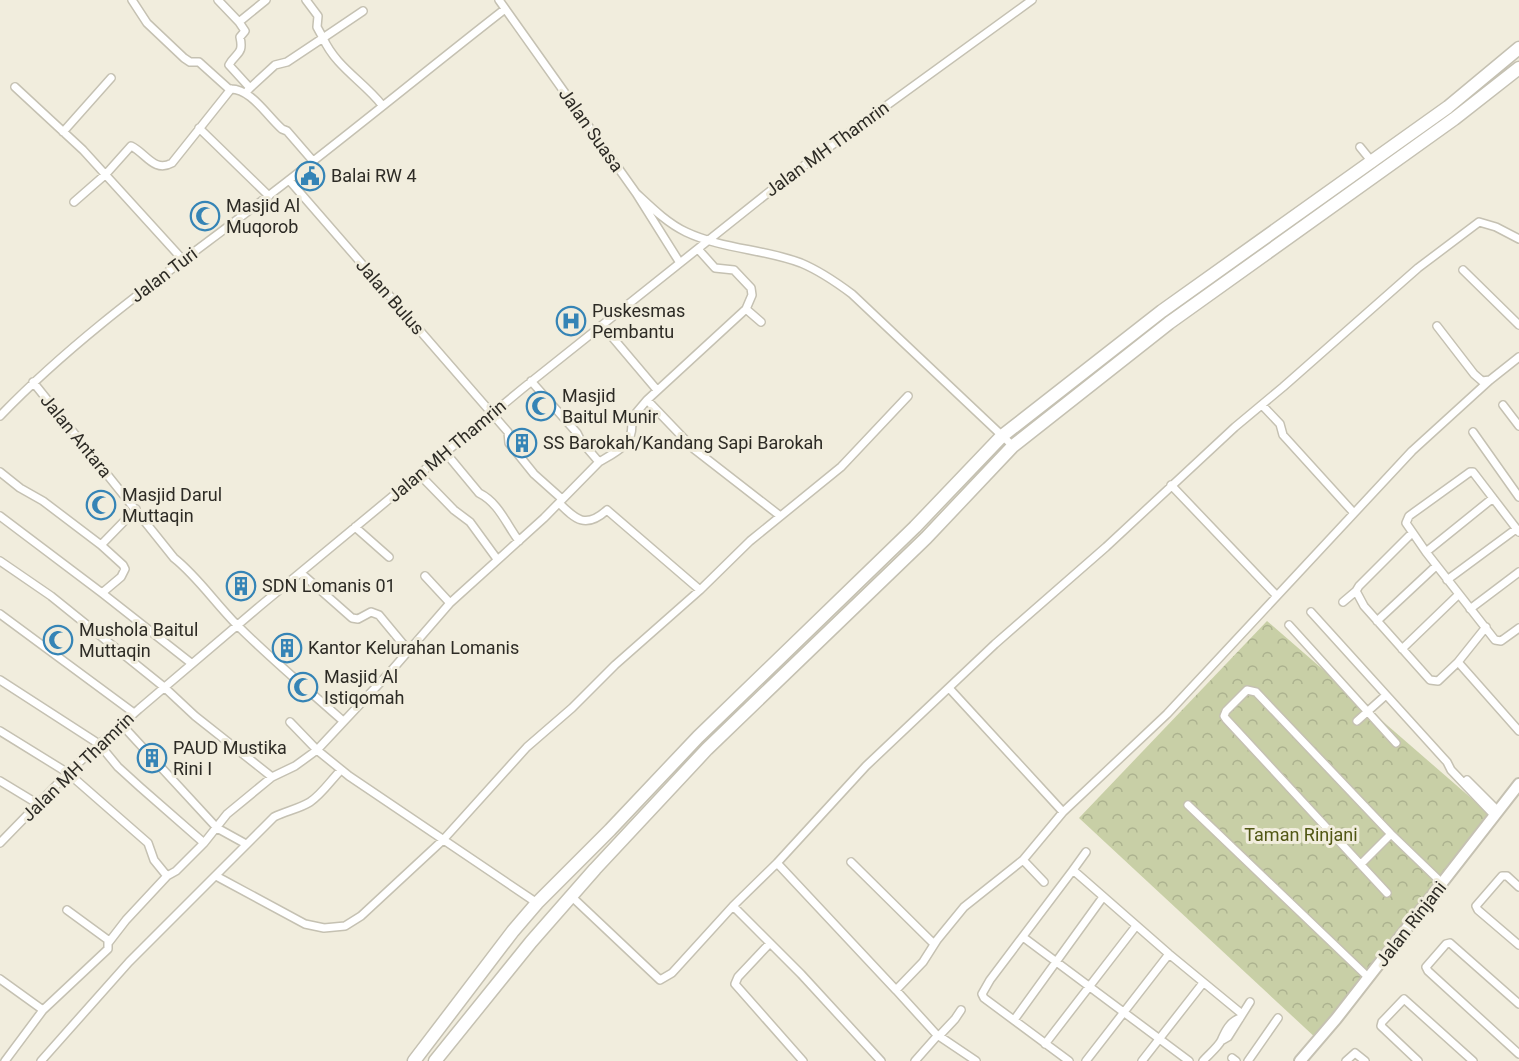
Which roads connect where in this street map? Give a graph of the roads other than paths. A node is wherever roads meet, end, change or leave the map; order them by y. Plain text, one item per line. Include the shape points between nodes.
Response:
1 (132, 0) edge
2 (218, 0) edge
3 (266, 0) edge
4 (306, 0) edge
5 (499, 0) edge
6 (1032, 0) edge
7 (505, 9) junction
8 (363, 11) dead end
9 (239, 22) junction
10 (323, 39) junction
11 (1519, 48) edge
12 (1519, 68) edge
13 (111, 78) dead end
14 (15, 87) dead end
15 (231, 89) junction
16 (248, 90) junction
17 (382, 105) junction
18 (199, 128) junction
19 (63, 132) junction
20 (1360, 147) dead end
21 (313, 161) junction
22 (1372, 161) junction
23 (1381, 172) junction
24 (106, 174) junction
25 (289, 180) junction
26 (636, 193) junction
27 (269, 196) junction
28 (74, 202) dead end
29 (1519, 238) edge
30 (707, 241) junction
31 (698, 249) junction
32 (184, 261) junction
33 (680, 262) junction
34 (1463, 270) dead end
35 (746, 309) junction
36 (761, 321) dead end
37 (602, 325) junction
38 (1519, 325) edge
39 (1437, 326) dead end
40 (1519, 357) edge
41 (1490, 380) junction
42 (531, 381) junction
43 (33, 382) junction
44 (657, 390) junction
45 (908, 396) dead end
46 (647, 400) junction
47 (1262, 405) junction
48 (1503, 405) dead end
49 (491, 414) junction
50 (0, 416) edge
51 (1519, 426) edge
52 (1473, 432) dead end
53 (1002, 436) junction
54 (1013, 446) junction
55 (445, 452) junction
56 (598, 462) junction
57 (0, 472) edge
58 (420, 474) junction
59 (1171, 485) junction
60 (1519, 496) edge
61 (1493, 498) junction
62 (560, 501) junction
63 (136, 509) junction
64 (1353, 512) junction
65 (779, 515) junction
66 (0, 516) edge
67 (355, 527) junction
68 (1518, 531) edge
69 (1412, 532) junction
70 (519, 540) junction
71 (100, 545) junction
72 (1426, 552) junction
73 (389, 557) dead end
74 (497, 559) junction
75 (0, 561) edge
76 (1436, 566) junction
77 (1519, 572) edge
78 (301, 573) junction
79 (425, 576) dead end
80 (1447, 580) junction
81 (700, 590) junction
82 (1356, 591) junction
83 (102, 593) junction
84 (1276, 595) junction
85 (1458, 595) junction
86 (1342, 602) dead end
87 (450, 603) junction
88 (1470, 609) junction
89 (1311, 612) dead end
90 (0, 614) edge
91 (1377, 621) junction
92 (1289, 625) dead end
93 (237, 626) junction
94 (1486, 627) junction
95 (1518, 631) edge
96 (799, 639) junction
97 (1402, 649) junction
98 (408, 650) junction
99 (809, 650) junction
100 (1458, 662) junction
101 (191, 663) junction
102 (0, 680) edge
103 (164, 687) junction
104 (949, 688) junction
105 (1386, 695) junction
106 (1367, 712) junction
107 (134, 713) junction
108 (343, 721) junction
109 (1357, 721) dead end
110 (290, 722) dead end
111 (122, 725) junction
112 (1519, 731) edge
113 (0, 732) edge
114 (1396, 743) dead end
115 (99, 744) junction
116 (317, 750) junction
117 (341, 770) junction
118 (68, 772) junction
119 (272, 777) junction
120 (0, 781) edge
121 (1519, 784) edge
122 (38, 804) junction
123 (1188, 805) dead end
124 (1063, 812) junction
125 (1496, 813) junction
126 (217, 828) junction
127 (0, 830) edge
128 (1391, 834) junction
129 (8, 835) junction
130 (443, 840) junction
131 (0, 843) edge
132 (204, 843) junction
133 (246, 844) junction
134 (1086, 852) dead end
135 (581, 858) junction
136 (1023, 860) junction
137 (851, 862) dead end
138 (777, 863) junction
139 (1361, 864) junction
140 (595, 869) junction
141 (1073, 870) junction
142 (167, 876) junction
143 (216, 876) junction
144 (1044, 882) dead end
145 (1443, 884) junction
146 (1519, 887) edge
147 (1387, 893) dead end
148 (571, 896) junction
149 (1103, 897) junction
150 (537, 903) junction
151 (733, 906) junction
152 (66, 910) dead end
153 (1136, 926) junction
154 (513, 931) junction
155 (1023, 937) junction
156 (109, 942) junction
157 (531, 942) junction
158 (770, 943) junction
159 (934, 944) junction
160 (1519, 945) edge
161 (1169, 954) junction
162 (1057, 961) junction
163 (1369, 978) junction
164 (0, 979) edge
165 (1203, 983) junction
166 (1090, 986) junction
167 (896, 990) junction
168 (1250, 1002) dead end
169 (1519, 1004) edge
170 (43, 1010) junction
171 (453, 1010) junction
172 (961, 1010) dead end
173 (1125, 1012) junction
174 (1241, 1016) junction
175 (1278, 1018) dead end
176 (1014, 1020) junction
177 (466, 1021) junction
178 (939, 1036) junction
179 (1159, 1039) junction
180 (1045, 1044) junction
181 (1519, 1053) edge
182 (5, 1061) edge
183 (41, 1061) edge
184 (414, 1061) edge
185 (435, 1061) edge
186 (803, 1061) edge
187 (881, 1061) edge
188 (915, 1061) edge
189 (976, 1061) edge
190 (1069, 1061) edge
191 (1086, 1061) edge
192 (1142, 1061) edge
193 (1189, 1061) edge
194 (1203, 1061) edge
195 (1248, 1061) edge
196 (1300, 1061) edge
197 (1346, 1061) edge
198 (1365, 1061) edge
199 (1418, 1061) edge
200 (1473, 1061) edge

1 - 15 street via 147,23 184,58 199,62
2 - 9 street
3 - 9 street
4 - 10 street via 318,16 317,27
5 - 7 street, Jalan Suasa
6 - 30 street, Jalan MH Thamrin via 784,180
7 - 17 street, Jalan Turi
7 - 26 street, Jalan Suasa
8 - 10 street
9 - 16 street via 245,31 240,37 242,46 229,65
10 - 16 street via 287,62 274,65
10 - 17 street via 336,60
11 - 22 highway via 1448,107
12 - 23 highway
13 - 19 street
14 - 19 street
15 - 16 street
15 - 18 street
16 - 21 street
17 - 21 street, Jalan Turi
18 - 24 street via 172,163 158,166 131,146
18 - 27 street
19 - 24 street
20 - 22 street
21 - 25 street, Jalan Turi
22 - 23 street
22 - 53 highway via 1162,311
23 - 54 highway via 1169,323
24 - 28 street
24 - 32 street
25 - 27 street, Jalan Turi
25 - 49 street, Jalan Bulus
26 - 30 street via 668,221
26 - 33 street, Jalan Suasa
27 - 32 street, Jalan Turi
29 - 47 street via 1479,222 1418,268
30 - 31 street, Jalan MH Thamrin
30 - 53 street via 799,262 831,279 852,294
31 - 33 street, Jalan MH Thamrin
31 - 35 street via 712,266 734,270 750,286
32 - 43 street, Jalan Turi via 94,329
33 - 37 street, Jalan MH Thamrin
34 - 38 street
35 - 36 street
35 - 44 street
37 - 42 street, Jalan MH Thamrin
37 - 44 street
39 - 41 street via 1474,374 1482,381
40 - 41 street
41 - 64 street
42 - 49 street, Jalan MH Thamrin
42 - 56 street via 578,433
43 - 50 street, Jalan Turi
43 - 63 street, Jalan Antara
44 - 46 street
45 - 65 street via 840,467
46 - 56 street via 631,419 630,440
46 - 65 street via 694,449
47 - 59 street
47 - 64 street via 1280,424 1283,435
48 - 51 street
49 - 55 street, Jalan MH Thamrin
49 - 62 street, Jalan Bulus via 508,432 509,443
52 - 60 street
53 - 54 street
53 - 96 highway
54 - 99 highway via 926,538
55 - 58 street, Jalan MH Thamrin
55 - 70 street via 504,516
56 - 62 street
57 - 71 street
58 - 67 street, Jalan MH Thamrin
58 - 74 street via 470,522
59 - 84 street
59 - 104 street
61 - 68 street
61 - 69 street via 1470,472 1406,519
61 - 72 street
62 - 70 street
62 - 81 street, Jalan Bulus via 574,518 582,520 598,519 607,510
63 - 71 street
63 - 93 street, Jalan Antara via 174,558
64 - 84 street
65 - 81 street
66 - 83 street
67 - 73 street
67 - 78 street, Jalan MH Thamrin
68 - 80 street
69 - 72 street
69 - 82 street
70 - 74 street
71 - 83 street via 125,569
72 - 76 street
74 - 87 street
75 - 103 street via 51,596
76 - 80 street
76 - 91 street
77 - 88 street
78 - 93 street, Jalan MH Thamrin
78 - 98 street via 352,618 371,612 379,615
79 - 87 street
80 - 85 street
81 - 130 street via 527,747
82 - 86 street
82 - 91 street
83 - 101 street
84 - 124 street via 1167,714
85 - 88 street
85 - 97 street
87 - 98 street
88 - 94 street
89 - 105 street
90 - 107 street
91 - 97 street
92 - 106 street
93 - 101 street, Jalan MH Thamrin
93 - 108 street, Jalan Antara
94 - 95 street via 1498,641
94 - 100 street
96 - 99 highway
96 - 135 highway
97 - 100 street via 1433,682 1442,679
98 - 108 street
99 - 140 highway via 707,749
100 - 112 street
101 - 103 street, Jalan MH Thamrin
102 - 115 street
103 - 107 street, Jalan MH Thamrin
103 - 119 street
104 - 124 street
104 - 138 street via 866,766
105 - 106 street
105 - 125 street via 1451,770
106 - 109 street
106 - 114 street
107 - 111 street, Jalan MH Thamrin
108 - 116 street
110 - 116 street
111 - 115 street, Jalan MH Thamrin
111 - 126 street
113 - 118 street
115 - 118 street, Jalan MH Thamrin
115 - 132 street via 118,767
116 - 117 street
116 - 119 street
117 - 130 street
117 - 133 street via 309,803 274,817
118 - 122 street, Jalan MH Thamrin
118 - 142 street via 148,843 154,860
119 - 126 street via 232,809
120 - 122 street
121 - 125 street, Jalan Rinjani
122 - 129 street, Jalan MH Thamrin
123 - 163 street
124 - 136 street
125 - 145 street, Jalan Rinjani
126 - 132 street
126 - 133 street
127 - 129 street
128 - 139 street
128 - 139 street via 1256,692 1247,690 1224,716
128 - 145 street
129 - 131 street, Jalan MH Thamrin
130 - 143 street via 373,906 345,926 324,928 302,923
130 - 150 street
132 - 142 street
133 - 143 street
134 - 141 street
135 - 140 highway
135 - 150 highway
136 - 144 street
136 - 159 street via 964,907
137 - 159 street
138 - 151 street
138 - 167 street
139 - 147 street
140 - 148 highway
141 - 149 street
141 - 155 street
142 - 156 street
143 - 183 street via 129,962
145 - 163 street, Jalan Rinjani
146 - 160 street via 1502,876 1476,906
148 - 151 street via 660,980 672,973
148 - 157 highway
149 - 153 street
149 - 162 street
150 - 154 highway
151 - 158 street
152 - 156 street
153 - 161 street
153 - 166 street
154 - 157 highway
154 - 171 highway
155 - 162 street
155 - 176 street via 982,994
156 - 170 street via 104,954
157 - 177 highway
158 - 186 street via 735,984
158 - 187 street
159 - 167 street
161 - 165 street
161 - 173 street
162 - 166 street
162 - 176 street
163 - 196 street, Jalan Rinjani
164 - 170 street
165 - 174 street
165 - 179 street
166 - 173 street
166 - 180 street
167 - 178 street
168 - 174 street
169 - 181 street via 1450,943 1426,967
170 - 182 street
171 - 177 highway
171 - 184 highway
172 - 178 street
173 - 179 street
173 - 191 street
174 - 194 street
175 - 195 street
176 - 180 street
177 - 185 highway
178 - 188 street
178 - 189 street
179 - 192 street
179 - 193 street
180 - 190 street
197 - 198 street via 1355,1053
199 - 200 street via 1382,1026 1404,999

